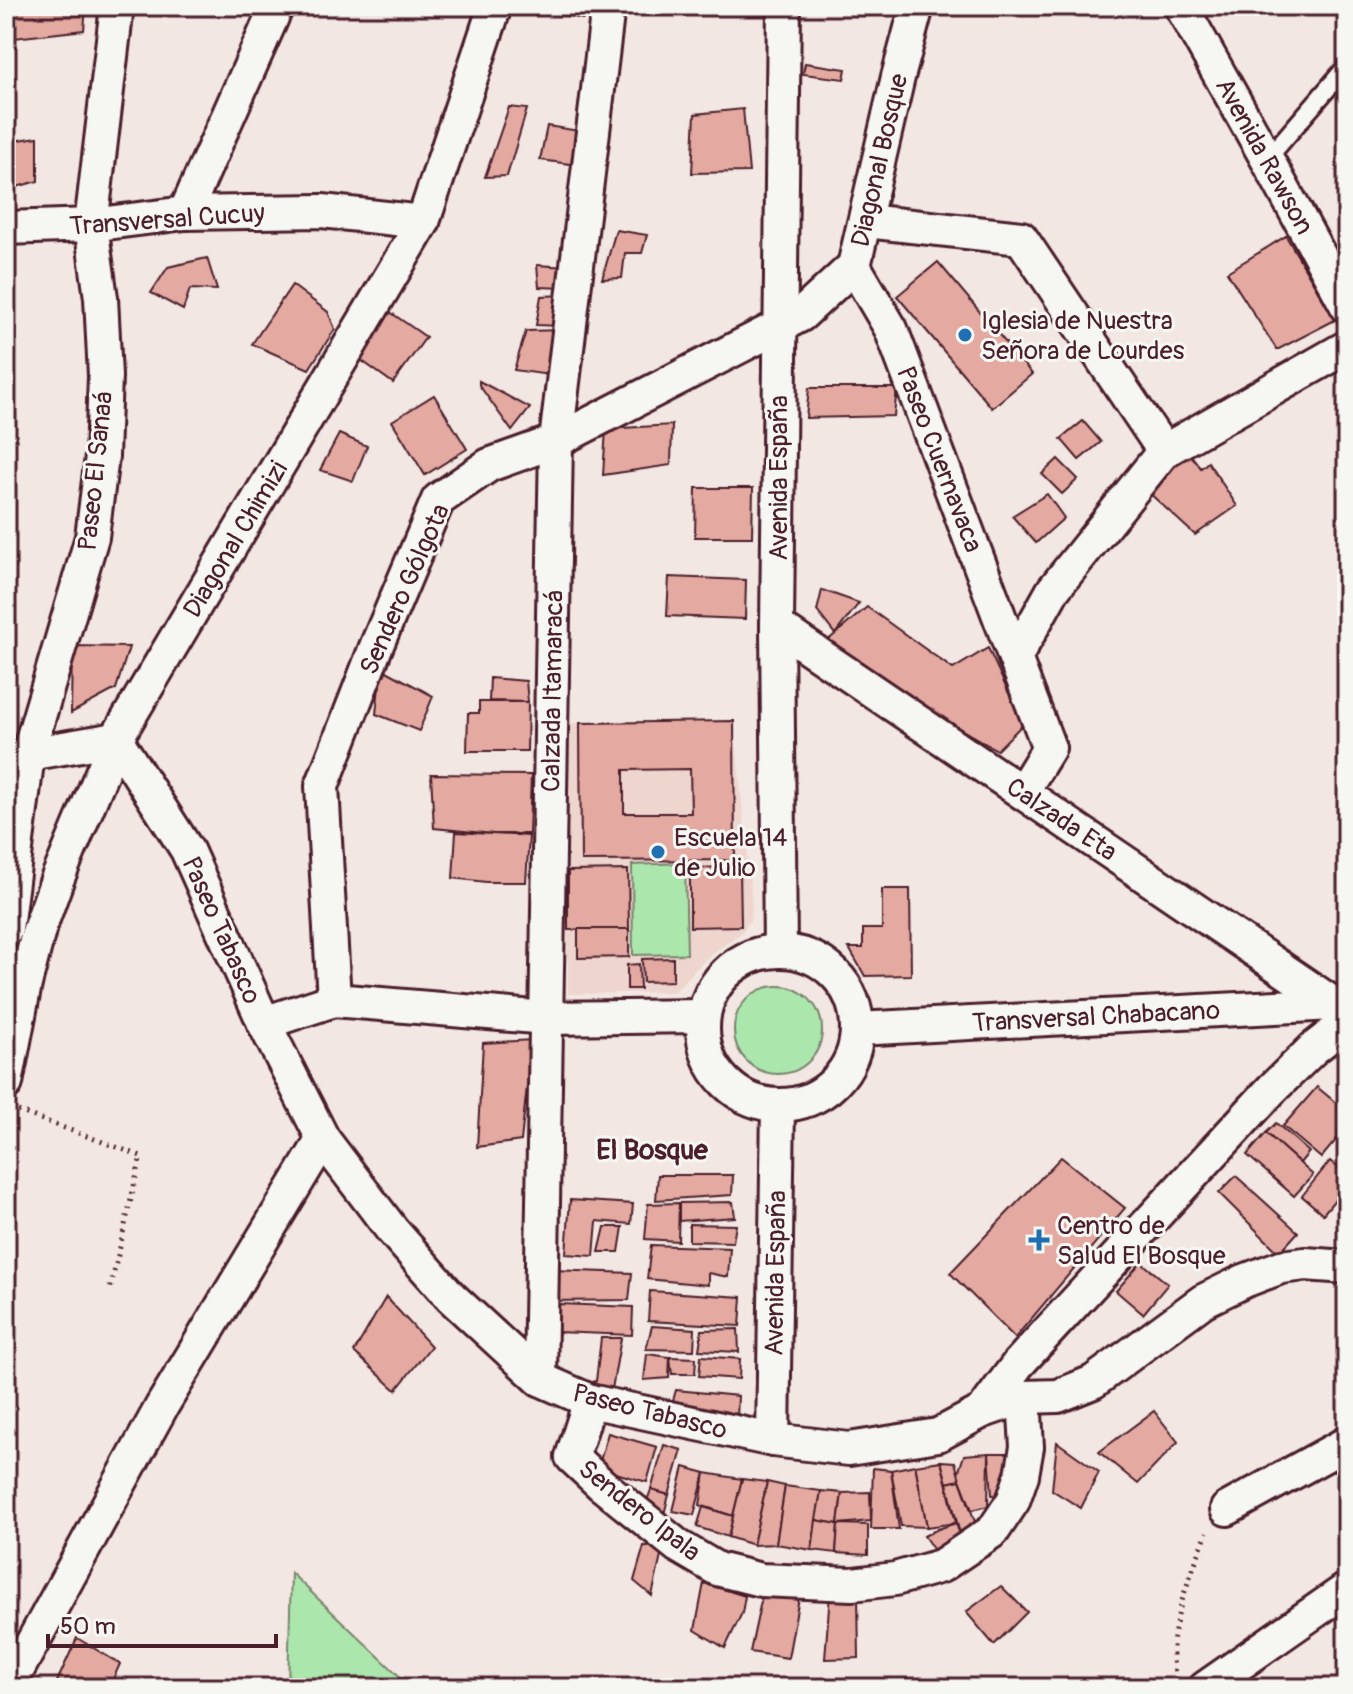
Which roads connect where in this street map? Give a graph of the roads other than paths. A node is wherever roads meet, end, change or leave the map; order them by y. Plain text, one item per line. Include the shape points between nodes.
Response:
1 (117, 6) edge
2 (277, 6) edge
3 (495, 6) edge
4 (608, 6) edge
5 (784, 6) edge
6 (917, 6) edge
7 (1181, 6) edge
8 (1347, 66) edge
9 (1267, 159) junction
10 (185, 213) junction
11 (866, 221) junction
12 (423, 222) junction
13 (91, 225) junction
14 (6, 228) edge
15 (854, 266) junction
16 (1347, 306) edge
17 (779, 327) junction
18 (1347, 347) edge
19 (556, 441) junction
20 (1164, 451) junction
21 (777, 626) junction
22 (1015, 658) junction
23 (116, 739) junction
24 (17, 757) edge
25 (1022, 792) junction
26 (6, 929) edge
27 (780, 951) junction
28 (334, 1000) junction
29 (1343, 1013) edge
30 (703, 1016) junction
31 (547, 1018) junction
32 (264, 1023) junction
33 (857, 1029) junction
34 (6, 1083) edge
35 (778, 1106) junction
36 (323, 1139) junction
37 (1347, 1267) edge
38 (540, 1379) junction
39 (1024, 1397) junction
40 (590, 1401) junction
41 (983, 1411) junction
42 (773, 1440) junction
43 (1347, 1443) edge
44 (1227, 1509) road end
45 (1347, 1589) edge
46 (12, 1680) dead end
47 (1205, 1688) edge

1 - 13 street, Paseo El Sanaá
2 - 10 street
3 - 12 street, Diagonal Chimizi
4 - 19 street, Calzada Itamaracá
5 - 17 street, Avenida España
6 - 11 street, Diagonal Bosque
7 - 9 street, Avenida Rawson
8 - 9 lane
9 - 16 street, Avenida Rawson
10 - 12 street, Transversal Cucuy via 322,211
10 - 13 street, Transversal Cucuy
11 - 15 street, Diagonal Bosque
11 - 20 street via 1021,238
12 - 23 street, Diagonal Chimizi
13 - 14 street, Transversal Cucuy
13 - 24 street, Paseo El Sanaá via 105,376 92,537
15 - 17 street, Diagonal Bosque via 801,315
15 - 22 street, Paseo Cuernavaca via 891,329
17 - 19 street, Sendero Gólgota
17 - 21 street, Avenida España
18 - 20 street
19 - 28 street, Sendero Gólgota via 489,465 438,500 376,647 322,786
19 - 31 street, Calzada Itamaracá
20 - 22 street via 1053,590
21 - 25 street, Calzada Eta
21 - 27 street, Avenida España
22 - 25 street, Paseo Cuernavaca via 1049,748
23 - 24 street
23 - 32 street, Paseo Tabasco via 187,850
23 - 34 street, Diagonal Chimizi via 39,930
24 - 26 street, Paseo El Sanaá
25 - 29 street, Calzada Eta
27 - 30 street via 738,963 722,977
27 - 33 street via 804,954 826,965 854,1004
28 - 31 street
28 - 32 street
29 - 33 street, Transversal Chabacano
29 - 41 street via 1018,1364
30 - 31 street
30 - 35 street via 706,1054 721,1078 742,1096
31 - 38 street, Calzada Itamaracá
32 - 36 street, Paseo Tabasco
33 - 35 street via 854,1053 842,1075 803,1103
35 - 42 street, Avenida España
36 - 38 street, Paseo Tabasco via 441,1286
36 - 46 street via 162,1406
37 - 39 street, Paseo Tabasco via 1293,1265 1244,1281 1203,1301 1093,1382 1058,1396
38 - 40 street, Paseo Tabasco
39 - 40 street, Sendero Ipala via 1027,1447 1022,1475 993,1531 941,1566 852,1584 761,1580 717,1569 678,1546 572,1457
39 - 41 street, Paseo Tabasco
40 - 42 street, Paseo Tabasco
41 - 42 street, Paseo Tabasco via 938,1435 849,1449
43 - 44 street
45 - 47 street

